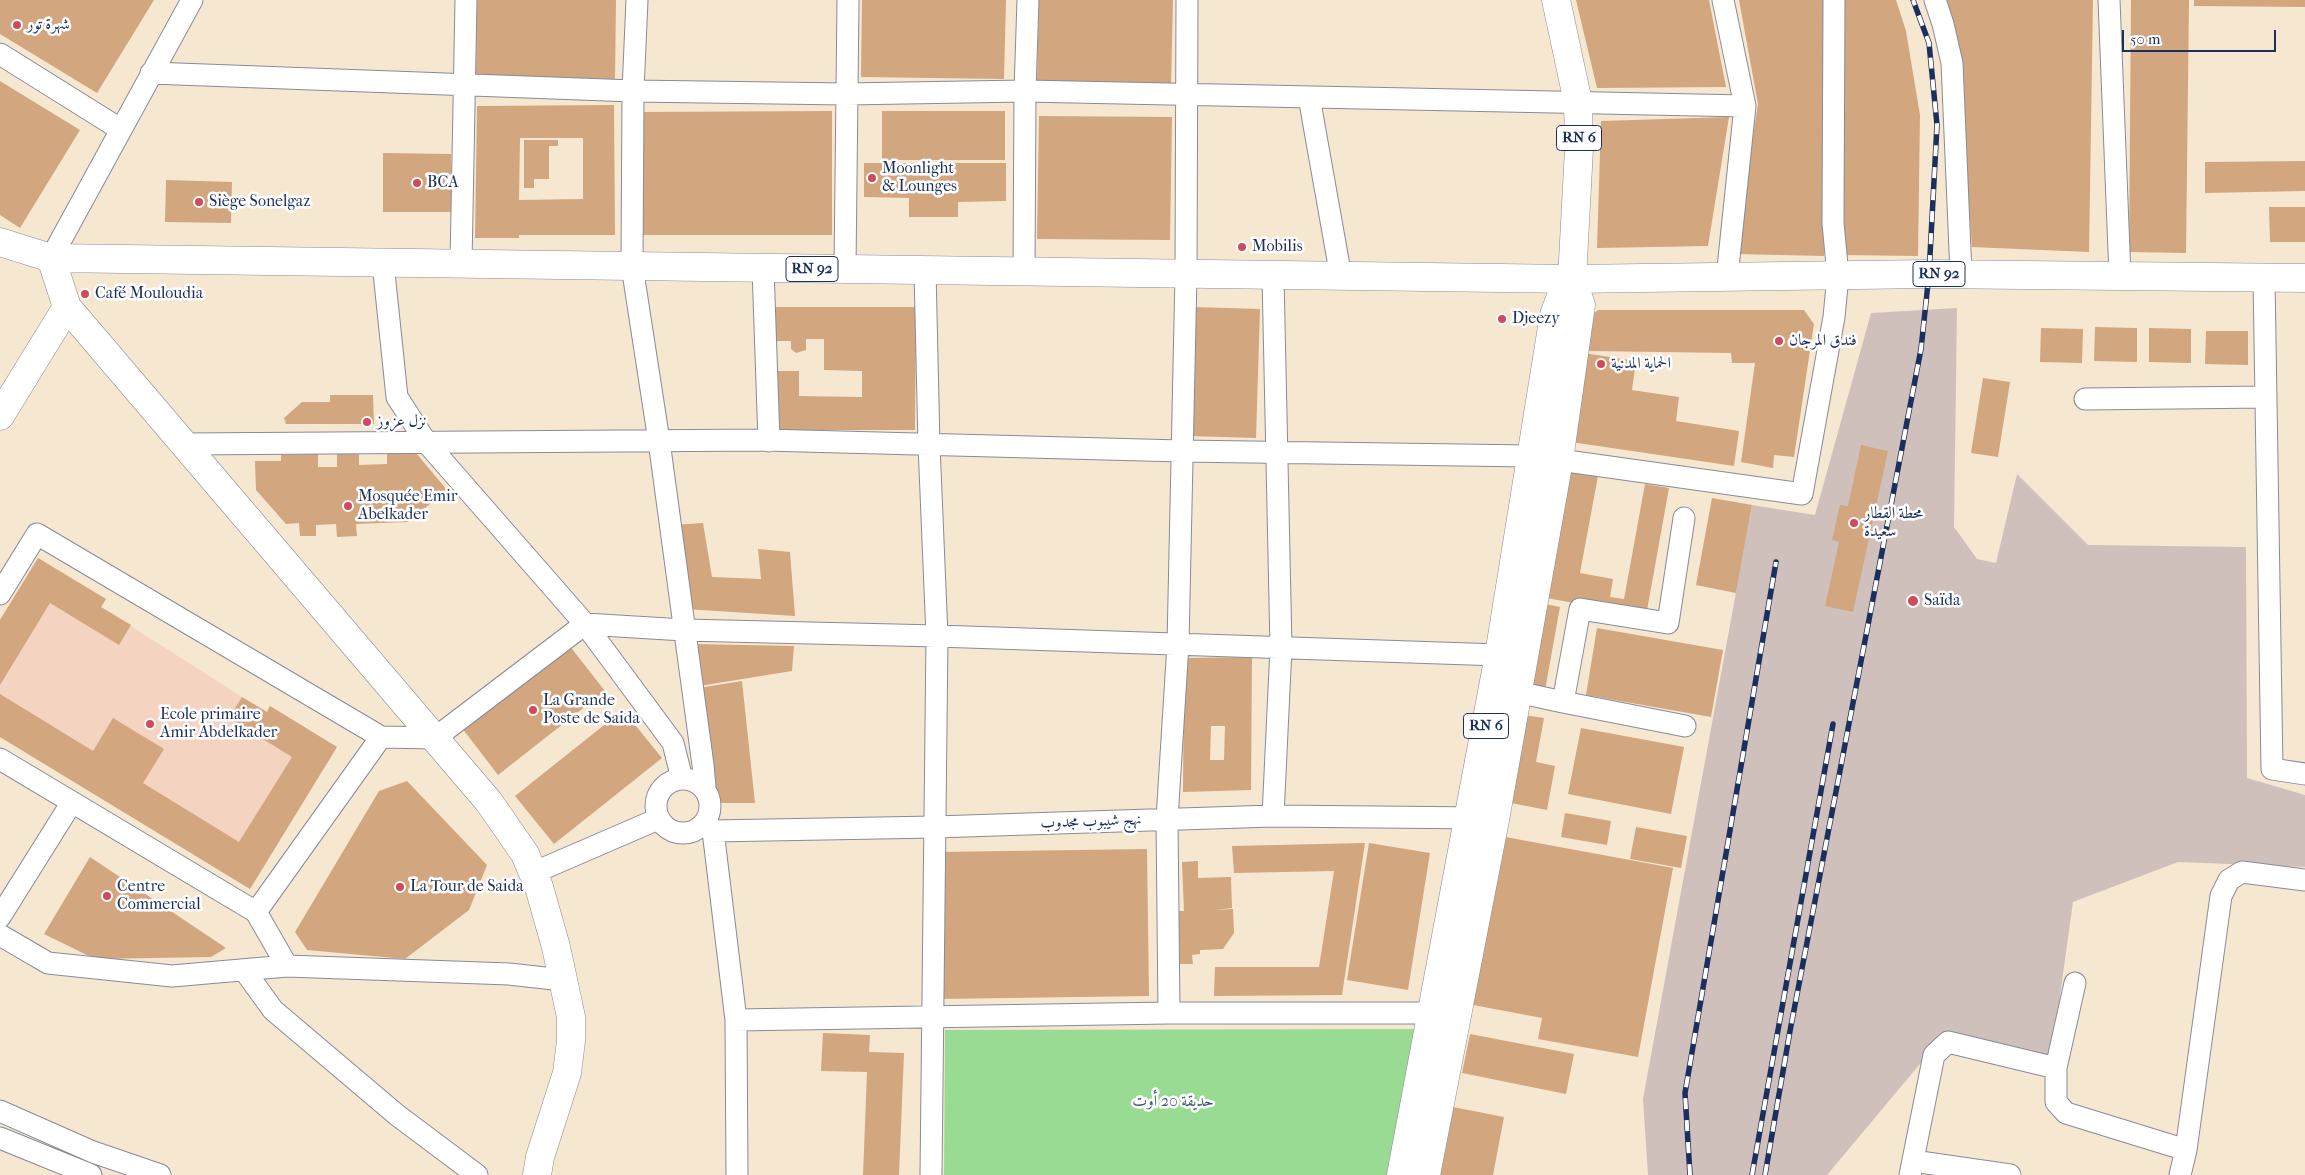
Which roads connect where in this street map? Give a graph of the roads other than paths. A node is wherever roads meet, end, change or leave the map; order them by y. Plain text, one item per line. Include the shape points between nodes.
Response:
1 (192, 0) edge
2 (466, 0) edge
3 (637, 0) edge
4 (848, 0) edge
5 (1028, 0) edge
6 (1187, 0) edge
7 (1556, 0) edge
8 (1723, 0) edge
9 (1834, 0) edge
10 (1935, 0) edge
11 (2108, 0) edge
12 (0, 54) edge
13 (151, 73) junction
14 (466, 85) junction
15 (633, 91) junction
16 (1024, 91) junction
17 (846, 94) junction
18 (1187, 94) junction
19 (1309, 97) junction
20 (1578, 102) junction
21 (1745, 106) junction
22 (120, 129) junction
23 (0, 242) edge
24 (51, 258) junction
25 (383, 263) junction
26 (461, 264) junction
27 (632, 266) junction
28 (763, 268) junction
29 (845, 269) junction
30 (925, 271) junction
31 (1024, 272) junction
32 (1186, 274) junction
33 (1961, 274) junction
34 (1273, 276) junction
35 (1838, 276) junction
36 (2120, 276) junction
37 (1341, 277) junction
38 (1728, 277) junction
39 (2264, 278) junction
40 (2305, 278) edge
41 (1572, 279) junction
42 (67, 307) junction
43 (2266, 397) junction
44 (2085, 399) dead end
45 (0, 416) edge
46 (659, 441) junction
47 (768, 441) junction
48 (426, 442) junction
49 (185, 444) junction
50 (929, 445) junction
51 (1181, 451) junction
52 (1277, 453) junction
53 (1532, 456) junction
54 (1559, 460) junction
55 (1684, 518) dead end
56 (0, 594) edge
57 (585, 624) junction
58 (684, 630) junction
59 (937, 636) junction
60 (1178, 644) junction
61 (1281, 648) junction
62 (1510, 658) junction
63 (1517, 692) junction
64 (1563, 702) junction
65 (1685, 726) dead end
66 (699, 734) junction
67 (381, 737) junction
68 (435, 738) junction
69 (673, 743) junction
70 (0, 759) edge
71 (2305, 774) edge
72 (682, 779) junction
73 (705, 787) junction
74 (72, 802) junction
75 (1274, 816) junction
76 (1482, 818) junction
77 (658, 819) junction
78 (1167, 819) junction
79 (707, 825) junction
80 (935, 827) junction
81 (533, 874) junction
82 (2305, 880) edge
83 (256, 912) junction
84 (0, 917) edge
85 (0, 935) edge
86 (287, 966) junction
87 (244, 970) junction
88 (563, 980) junction
89 (2075, 983) dead end
90 (1168, 1013) junction
91 (1444, 1013) junction
92 (933, 1016) junction
93 (736, 1020) junction
94 (2056, 1068) junction
95 (0, 1111) edge
96 (0, 1138) edge
97 (2186, 1150) junction
98 (1911, 1168) edge
99 (91, 1175) edge
100 (160, 1175) edge
101 (477, 1175) edge
102 (537, 1175) edge
103 (736, 1175) edge
104 (931, 1175) edge
105 (1401, 1175) edge
106 (1426, 1175) edge
107 (2010, 1175) edge
108 (2180, 1175) edge

1 - 13 street
2 - 14 street
3 - 15 street
4 - 17 street
5 - 16 street
6 - 18 street
7 - 20 main road, RN 6
8 - 21 street
9 - 35 street via 1833,223
10 - 33 street via 1952,64
11 - 36 street
12 - 22 street
13 - 14 street
13 - 22 street
14 - 15 street
14 - 26 street
15 - 17 street
15 - 27 street
16 - 17 street
16 - 18 street
16 - 31 street
17 - 29 street
18 - 19 street
18 - 32 street
19 - 20 street
19 - 37 street
20 - 21 street
20 - 41 main road, RN 6 via 1579,148
21 - 38 street
22 - 24 street
23 - 24 main road, RN 92
24 - 25 main road, RN 92
24 - 42 main road
25 - 26 main road, RN 92
25 - 48 street via 397,398
26 - 27 main road, RN 92
27 - 28 main road, RN 92
27 - 46 street
28 - 29 main road, RN 92
28 - 47 street
29 - 30 main road, RN 92
30 - 31 main road, RN 92
30 - 50 street
31 - 32 main road, RN 92
32 - 34 main road, RN 92
32 - 51 street
33 - 35 main road, RN 92
33 - 36 main road, RN 92
34 - 37 main road, RN 92
34 - 52 street
35 - 38 main road, RN 92
35 - 54 street via 1834,317 1802,494
36 - 39 main road, RN 92
37 - 41 main road, RN 92
38 - 41 main road, RN 92
39 - 40 main road, RN 92
39 - 43 street
41 - 53 main road, RN 6 via 1554,315
41 - 54 main road, RN 6 via 1581,305
42 - 45 main road
42 - 49 main road
43 - 44 street
43 - 71 street via 2272,769
46 - 47 street
46 - 48 street
46 - 58 street
47 - 50 street
48 - 49 street
48 - 57 street
49 - 68 main road
50 - 51 street
50 - 59 street
51 - 52 street
51 - 60 street
52 - 53 street
52 - 61 street
53 - 54 street
53 - 62 main road, RN 6
54 - 62 main road, RN 6
55 - 64 street via 1668,623 1580,609
56 - 67 street via 37,534
57 - 58 street
57 - 68 street
57 - 69 street
58 - 59 street
58 - 66 street
59 - 60 street
59 - 80 street
60 - 61 street
60 - 78 street
61 - 62 street
61 - 75 street
62 - 63 main road, RN 6
62 - 76 main road, RN 6
63 - 64 street
63 - 76 main road, RN 6
64 - 65 street
66 - 69 street
66 - 73 street
67 - 68 street
67 - 83 street
68 - 81 main road via 489,802 525,854
69 - 72 street
70 - 74 street
72 - 73 street via 690,778
72 - 77 street via 673,779 661,788 655,806
73 - 79 street via 711,802
74 - 83 street
74 - 84 street
75 - 76 street, نهج شيبوب مجدوب
75 - 78 street, نهج شيبوب مجدوب
76 - 91 main road, RN 6
77 - 79 street via 668,830 686,834
77 - 81 street
78 - 80 street, نهج شيبوب مجدوب
78 - 90 street
79 - 80 street, نهج شيبوب مجدوب
79 - 93 street
80 - 92 street
81 - 88 main road
82 - 97 street via 2242,872 2229,880 2221,896
83 - 86 street
85 - 87 street via 48,963 172,976
86 - 87 street
86 - 88 street via 509,974
87 - 101 street via 273,1010 397,1115
88 - 102 main road via 571,1017 572,1041 567,1073
89 - 94 street
90 - 91 street
90 - 92 street
91 - 105 main road, RN 6
91 - 106 main road, RN 6
92 - 93 street
92 - 104 street
93 - 103 street
94 - 97 street via 2056,1102 2066,1113
94 - 98 street via 1948,1042 1934,1055
95 - 100 street via 92,1152
96 - 99 street
97 - 108 street
98 - 107 street

